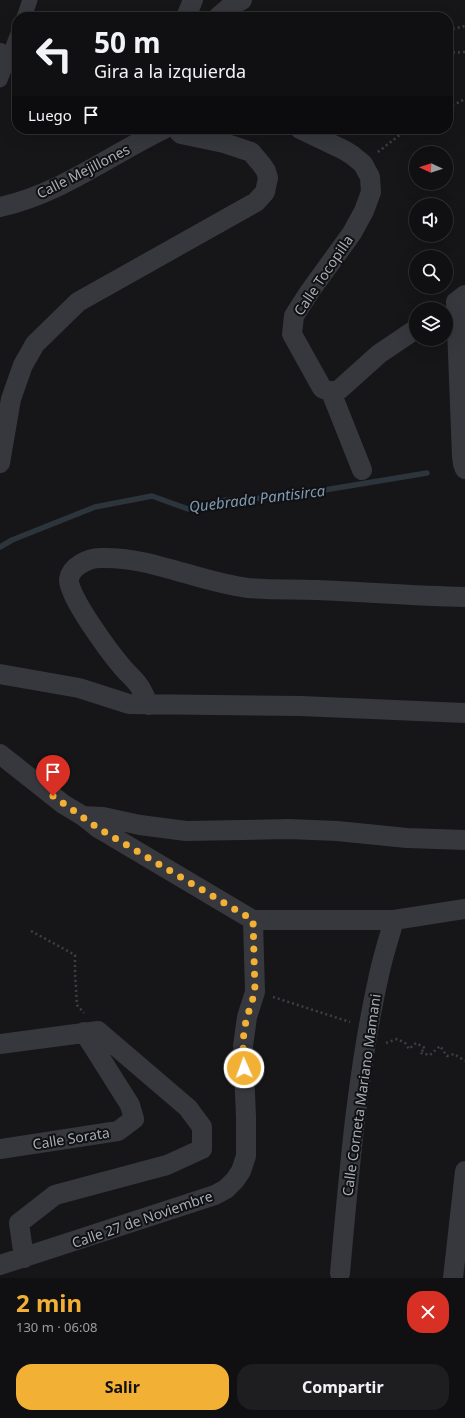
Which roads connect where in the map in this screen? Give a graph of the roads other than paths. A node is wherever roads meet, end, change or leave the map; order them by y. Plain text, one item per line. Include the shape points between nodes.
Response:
1 (30, 0) edge
2 (193, 0) edge
3 (242, 0) edge
4 (26, 12) edge
5 (188, 12) edge
6 (224, 12) edge
7 (9, 58) edge
8 (0, 80) edge
9 (155, 134) edge
10 (181, 134) edge
11 (310, 134) edge
12 (0, 207) edge
13 (456, 302) edge
14 (409, 334) edge
15 (331, 392) junction
16 (0, 463) edge
17 (465, 468) edge
18 (362, 470) dead end
19 (465, 597) edge
20 (0, 674) edge
21 (149, 705) junction
22 (465, 713) edge
23 (0, 754) edge
24 (82, 816) junction
25 (465, 840) edge
26 (465, 909) edge
27 (253, 920) junction
28 (394, 920) junction
29 (91, 1032) junction
30 (0, 1044) edge
31 (0, 1149) edge
32 (465, 1171) edge
33 (24, 1258) junction
34 (0, 1265) edge
35 (340, 1273) dead end
36 (453, 1278) edge

1 - 4 street
2 - 5 street
3 - 6 street
7 - 8 street
9 - 12 street, Calle Mejillones via 64,183
10 - 16 street via 251,152 266,171 268,178 265,192 256,202 78,302 35,344 22,365 12,399
11 - 15 street, Calle Tocopilla via 344,150 363,164 370,177 371,192 364,211 352,233 294,316 292,326 292,334 322,388
13 - 17 street via 462,456
14 - 15 street via 379,354 340,389
15 - 18 street
19 - 21 street via 248,588 121,559 98,558 82,563 72,571 69,579 75,600 99,636 141,688
20 - 21 street via 79,688 129,704
21 - 22 street via 301,706
23 - 24 street
24 - 25 street via 103,817 186,831 295,830
24 - 27 street
26 - 28 street
27 - 28 street
27 - 33 street, Calle 27 de Noviembre via 255,992 247,1017 243,1046 246,1156 235,1180 215,1195
28 - 35 street, Calle Corneta Mariano Mamani via 379,973 368,1028 349,1173
29 - 30 street
29 - 31 street, Calle Sorata via 130,1105 134,1119 118,1131
29 - 33 street via 188,1108 202,1127 202,1149 167,1165 55,1195 19,1223
32 - 36 street
33 - 34 street, Calle 27 de Noviembre

